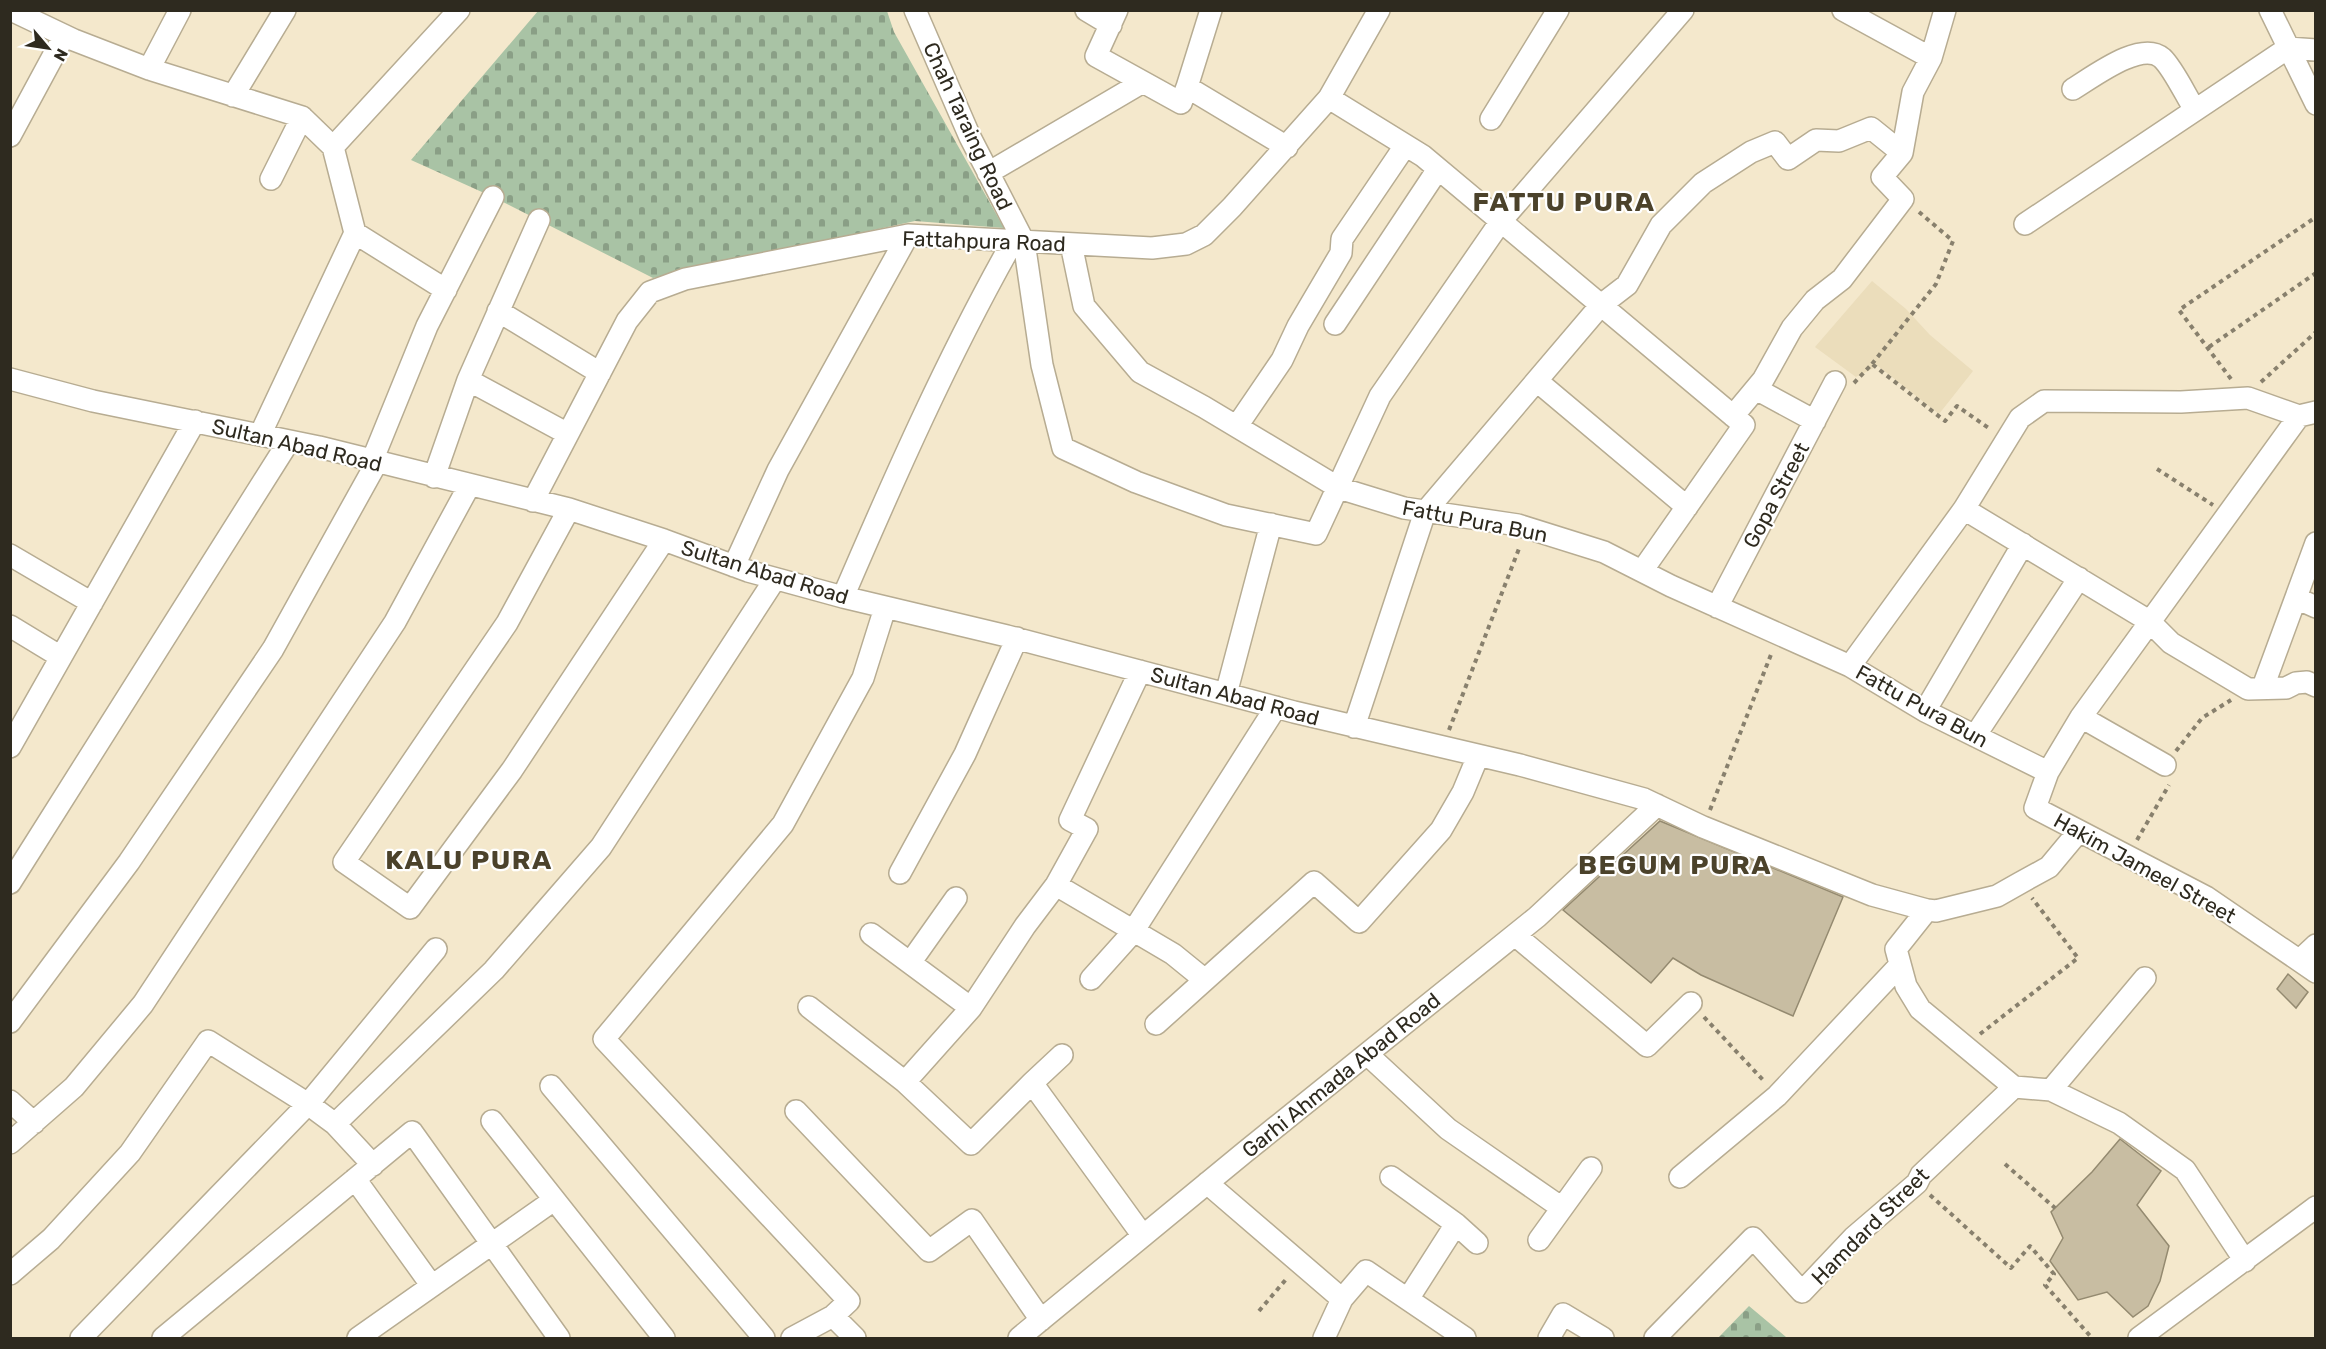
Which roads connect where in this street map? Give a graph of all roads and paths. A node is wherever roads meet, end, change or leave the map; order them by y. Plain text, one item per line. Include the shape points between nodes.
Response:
1 (11, 10) edge
2 (180, 10) edge
3 (285, 10) edge
4 (459, 10) edge
5 (915, 10) edge
6 (1086, 10) edge
7 (1211, 10) edge
8 (1379, 10) edge
9 (1558, 10) edge
10 (1683, 10) edge
11 (1843, 10) edge
12 (1945, 10) edge
13 (2270, 10) edge
14 (1114, 18) edge
15 (64, 36) junction
16 (2288, 48) junction
17 (2316, 50) edge
18 (1931, 58) junction
19 (149, 69) junction
20 (1143, 82) junction
21 (1187, 87) junction
22 (2073, 88) dead end
23 (233, 96) junction
24 (1329, 98) junction
25 (2316, 104) edge
26 (2195, 110) junction
27 (302, 117) junction
28 (1491, 119) dead end
29 (10, 135) edge
30 (1406, 146) junction
31 (333, 147) junction
32 (1287, 147) junction
33 (1902, 153) junction
34 (1438, 169) junction
35 (988, 173) junction
36 (271, 179) dead end
37 (493, 197) dead end
38 (1903, 199) junction
39 (2316, 217) edge
40 (539, 220) dead end
41 (1500, 221) junction
42 (2025, 224) dead end
43 (355, 233) junction
44 (908, 235) junction
45 (1018, 241) junction
46 (1071, 244) junction
47 (2316, 273) edge
48 (446, 290) junction
49 (1601, 305) junction
50 (498, 311) junction
51 (1335, 324) dead end
52 (2316, 332) edge
53 (2209, 347) junction
54 (1872, 364) junction
55 (600, 373) junction
56 (10, 379) edge
57 (468, 380) junction
58 (1537, 381) junction
59 (1835, 382) joint
60 (1756, 389) junction
61 (2250, 394) junction
62 (2307, 414) edge
63 (1733, 416) junction
64 (1815, 421) junction
65 (195, 422) junction
66 (1237, 426) junction
67 (568, 434) junction
68 (260, 435) junction
69 (2006, 440) junction
70 (289, 441) junction
71 (374, 462) junction
72 (2157, 469) dead end
73 (434, 477) junction
74 (469, 486) junction
75 (1339, 488) junction
76 (533, 501) junction
77 (1687, 507) junction
78 (1965, 509) junction
79 (569, 510) junction
80 (1425, 512) junction
81 (2226, 514) junction
82 (1271, 524) junction
83 (1527, 529) junction
84 (664, 540) junction
85 (2316, 543) edge
86 (2023, 544) junction
87 (10, 555) edge
88 (734, 566) junction
89 (1642, 571) junction
90 (2079, 578) junction
91 (775, 579) junction
92 (843, 597) junction
93 (2296, 598) junction
94 (92, 603) junction
95 (2316, 607) edge
96 (885, 608) junction
97 (1717, 608) junction
98 (2149, 621) junction
99 (10, 626) edge
100 (1778, 636) junction
101 (1017, 638) junction
102 (61, 657) junction
103 (1850, 666) junction
104 (1140, 671) junction
105 (2316, 686) edge
106 (2263, 687) junction
107 (1226, 694) junction
108 (1276, 708) junction
109 (1925, 711) junction
110 (2081, 717) junction
111 (1354, 727) junction
112 (1975, 736) junction
113 (10, 747) edge
114 (1442, 747) junction
115 (1478, 756) junction
116 (2165, 765) dead end
117 (2048, 772) junction
118 (1658, 806) junction
119 (1703, 827) junction
120 (2079, 831) junction
121 (900, 873) dead end
122 (10, 883) edge
123 (2020, 883) junction
124 (1056, 885) junction
125 (956, 898) dead end
126 (1927, 910) junction
127 (1134, 931) junction
128 (871, 934) dead end
129 (1515, 935) junction
130 (2316, 945) edge
131 (436, 949) dead end
132 (910, 963) junction
133 (1899, 966) junction
134 (2308, 966) edge
135 (2145, 978) dead end
136 (1091, 979) dead end
137 (1205, 981) junction
138 (1691, 1003) joint
139 (809, 1007) dead end
140 (971, 1008) junction
141 (10, 1022) edge
142 (1156, 1024) dead end
143 (1965, 1046) junction
144 (1367, 1054) junction
145 (1062, 1055) dead end
146 (905, 1082) junction
147 (1032, 1083) junction
148 (551, 1086) dead end
149 (2014, 1087) junction
150 (2051, 1090) junction
151 (1778, 1096) junction
152 (10, 1101) edge
153 (308, 1104) junction
154 (796, 1111) dead end
155 (492, 1121) dead end
156 (34, 1123) junction
157 (334, 1124) junction
158 (10, 1143) edge
159 (2005, 1164) dead end
160 (373, 1165) junction
161 (1591, 1168) dead end
162 (1391, 1177) dead end
163 (1680, 1177) dead end
164 (355, 1179) junction
165 (1207, 1183) junction
166 (1917, 1183) junction
167 (554, 1200) junction
168 (2316, 1207) edge
169 (1562, 1208) junction
170 (2055, 1208) dead end
171 (1456, 1224) junction
172 (1143, 1236) junction
173 (1539, 1240) dead end
174 (1477, 1243) dead end
175 (492, 1244) junction
176 (2245, 1261) junction
177 (1300, 1263) junction
178 (10, 1274) edge
179 (432, 1286) junction
180 (1342, 1299) junction
181 (1408, 1299) junction
182 (1259, 1311) dead end
183 (833, 1316) junction
184 (1041, 1320) junction
185 (81, 1338) edge
186 (163, 1338) edge
187 (358, 1338) edge
188 (560, 1338) edge
189 (664, 1338) edge
190 (764, 1338) edge
191 (792, 1338) edge
192 (855, 1338) edge
193 (1019, 1338) edge
194 (1324, 1338) edge
195 (1466, 1338) edge
196 (1549, 1338) edge
197 (1603, 1338) edge
198 (1655, 1338) edge
199 (2092, 1338) edge
200 (2139, 1338) edge

1 - 15 street
2 - 19 street
3 - 23 street
4 - 31 street
5 - 35 street, Chah Taraing Road
6 - 14 street
7 - 21 street
8 - 24 street, Fattahpura Road
9 - 28 street
10 - 41 street
11 - 18 street
12 - 18 street
13 - 16 street
14 - 20 street via 1096,56
15 - 19 street
15 - 29 street
16 - 17 street
16 - 25 street
16 - 26 street
18 - 33 street via 1913,92
19 - 23 street
20 - 21 street via 1181,103
20 - 35 street
21 - 32 street
22 - 26 street via 2135,54 2148,52 2162,58
23 - 27 street
24 - 30 street
24 - 32 street, Fattahpura Road
26 - 42 street
27 - 31 street
27 - 36 street
30 - 34 street
30 - 66 street via 1342,239 1341,252 1282,360
31 - 43 street
32 - 46 street, Fattahpura Road via 1211,228 1186,244 1152,248
33 - 38 street via 1882,177
33 - 49 street via 1871,128 1839,141 1816,140 1788,159 1774,142 1751,153 1703,183 1661,225 1627,285
34 - 41 street
34 - 51 street
35 - 45 street, Chah Taraing Road
37 - 48 street
38 - 54 path via 1953,241 1936,284
38 - 60 street via 1842,279 1815,300 1798,321
39 - 53 path via 2179,310
40 - 50 street
41 - 49 street
41 - 75 street via 1380,396
43 - 48 street
43 - 68 street
44 - 45 street, Fattahpura Road
44 - 55 street, Fattahpura Road via 684,279 650,292 627,321
44 - 88 street via 778,470
45 - 46 street, Fattahpura Road
45 - 82 street, Chah Taraing Road via 1063,448 1136,482 1226,515
45 - 92 street via 966,324 915,429
46 - 66 street, Fattu Pura Bun via 1084,306 1140,372
47 - 53 path
48 - 71 street via 427,326
49 - 58 street
49 - 63 street
50 - 55 street
50 - 57 street
52 - 61 path
53 - 61 path via 2237,387
54 - 59 path via 1848,390
54 - 69 path via 1945,421 1957,406
55 - 67 street, Fattahpura Road
56 - 65 street, Sultan Abad Road
57 - 67 street
57 - 73 street
58 - 77 street
58 - 80 street
59 - 64 street, Gopa Street
60 - 63 street
60 - 64 street
61 - 62 street
61 - 69 street via 2181,402 2044,402 2020,418
62 - 81 street
63 - 77 street via 1744,425
64 - 97 street, Gopa Street
65 - 68 street, Sultan Abad Road
65 - 94 street
66 - 75 street, Fattu Pura Bun
67 - 76 street, Fattahpura Road
68 - 70 street, Sultan Abad Road
69 - 78 street
70 - 71 street, Sultan Abad Road
70 - 122 street
71 - 73 street, Sultan Abad Road
71 - 141 street via 273,649 129,862
72 - 81 path
73 - 74 street, Sultan Abad Road
74 - 76 street, Sultan Abad Road
74 - 156 street via 395,622 143,1004 74,1087
75 - 80 street, Fattu Pura Bun
75 - 82 street via 1316,534
76 - 79 street, Sultan Abad Road
77 - 89 street
78 - 86 street
78 - 103 street
79 - 84 street, Sultan Abad Road
79 - 84 street via 507,624 344,862 410,908 512,770
80 - 83 street, Fattu Pura Bun
80 - 111 street
81 - 98 street
82 - 107 street
83 - 89 street, Fattu Pura Bun via 1605,552
83 - 114 path
84 - 88 street, Sultan Abad Road
85 - 93 street
86 - 90 street
86 - 109 street
87 - 94 street
88 - 91 street, Sultan Abad Road
89 - 97 street, Fattu Pura Bun
90 - 98 street
90 - 112 street
91 - 92 street, Sultan Abad Road
91 - 157 street via 601,847 494,970
92 - 96 street, Sultan Abad Road
93 - 95 street
93 - 106 street
94 - 102 street
96 - 101 street, Sultan Abad Road
96 - 183 street via 863,678 783,824 604,1039 849,1301
97 - 100 street, Fattu Pura Bun
98 - 106 street via 2171,643 2248,689
98 - 110 street
99 - 102 street
100 - 103 street, Fattu Pura Bun
100 - 119 path
101 - 104 street, Sultan Abad Road
101 - 121 street via 965,754
102 - 113 street
103 - 109 street, Fattu Pura Bun
104 - 107 street, Sultan Abad Road
104 - 124 street via 1070,820 1087,829
105 - 106 street via 2296,682 2286,688
107 - 108 street, Sultan Abad Road
108 - 111 street, Sultan Abad Road
108 - 127 street
109 - 112 street, Fattu Pura Bun
110 - 116 street
110 - 117 street
111 - 114 street, Sultan Abad Road
112 - 117 street, Fattu Pura Bun
114 - 115 street, Sultan Abad Road
115 - 118 street, Sultan Abad Road
115 - 137 street via 1441,830 1359,922 1314,882
117 - 120 street, Hakim Jameel Street via 2034,808
118 - 119 street, Sultan Abad Road
118 - 129 street, Garhi Ahmada Abad Road
119 - 126 street, Sultan Abad Road via 1872,895
120 - 123 street via 2049,867
120 - 134 street, Hakim Jameel Street via 2206,897
123 - 126 street via 1997,896
123 - 143 path via 2078,958
124 - 127 street
124 - 140 street via 1024,926
125 - 132 street
126 - 133 street via 1896,949
127 - 136 street
127 - 137 street via 1173,954
128 - 132 street
129 - 138 street via 1647,1046
129 - 144 street, Garhi Ahmada Abad Road
130 - 134 street
131 - 153 street
132 - 140 street
133 - 143 street via 1920,1010
133 - 151 street
135 - 150 street
137 - 142 street
138 - 151 path
139 - 146 street
140 - 146 street
143 - 149 street
144 - 165 street, Garhi Ahmada Abad Road
144 - 169 street via 1448,1129
145 - 147 street
146 - 147 street via 971,1144
147 - 172 street
148 - 190 street
149 - 150 street
149 - 166 street, Hamdard Street
150 - 176 street via 2119,1123 2185,1170
151 - 163 street
152 - 156 street
153 - 157 street
153 - 178 street via 208,1041 130,1153 51,1239
153 - 185 street
154 - 184 street via 929,1251 972,1220
155 - 167 street
156 - 158 street
157 - 160 street
159 - 170 path
160 - 164 street
160 - 175 street via 412,1132
161 - 169 street
162 - 171 street
164 - 179 street
164 - 186 street
165 - 172 street, Garhi Ahmada Abad Road
165 - 177 street
166 - 198 street, Hamdard Street via 1854,1237 1802,1292 1753,1238
166 - 199 path via 2011,1268 2030,1246 2054,1274 2045,1285
167 - 175 street
167 - 189 street
168 - 176 street
169 - 173 street
171 - 174 street
171 - 181 street
172 - 184 street, Garhi Ahmada Abad Road
175 - 179 street
175 - 188 street
176 - 200 street
177 - 180 street
177 - 182 path
179 - 187 street
180 - 181 street via 1366,1271
180 - 194 street
181 - 195 street
183 - 191 street
183 - 192 street
184 - 193 street, Garhi Ahmada Abad Road
196 - 197 street via 1563,1314

